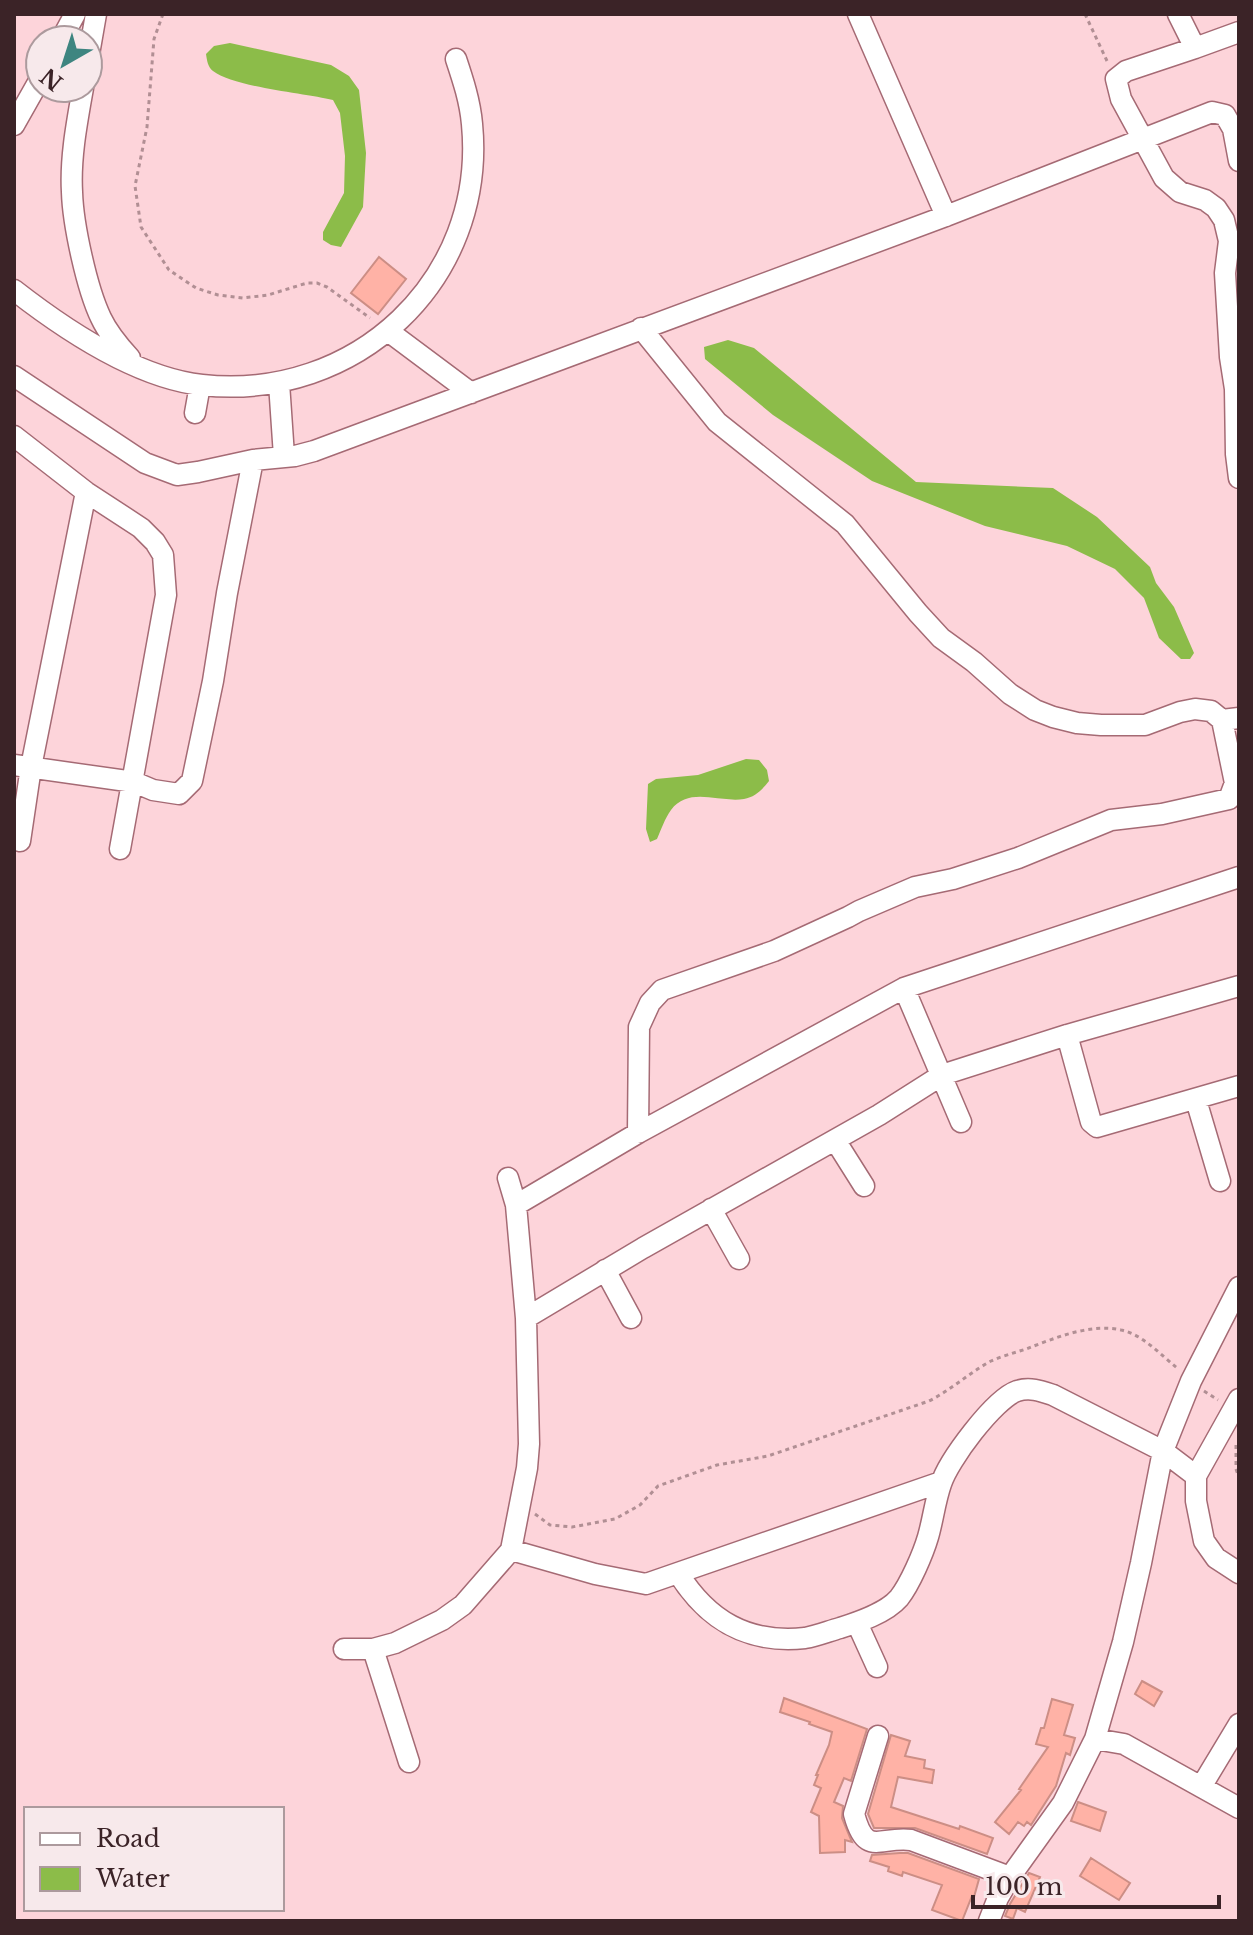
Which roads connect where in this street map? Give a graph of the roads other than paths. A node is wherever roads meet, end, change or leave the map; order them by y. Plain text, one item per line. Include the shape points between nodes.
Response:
1 (858, 14) edge
2 (1178, 14) edge
3 (1239, 32) edge
4 (1195, 48) junction
5 (456, 59) dead end
6 (26, 104) edge
7 (81, 104) edge
8 (14, 125) edge
9 (1143, 138) junction
10 (1239, 161) edge
11 (946, 216) junction
12 (14, 290) edge
13 (641, 328) junction
14 (388, 331) junction
15 (141, 370) junction
16 (14, 376) edge
17 (279, 383) junction
18 (200, 385) junction
19 (471, 393) junction
20 (195, 413) dead end
21 (14, 436) edge
22 (284, 456) junction
23 (253, 460) junction
24 (1239, 478) edge
25 (86, 492) junction
26 (1231, 719) edge
27 (22, 766) edge
28 (134, 782) junction
29 (20, 841) dead end
30 (120, 849) dead end
31 (1239, 877) edge
32 (1239, 986) edge
33 (904, 988) junction
34 (1067, 1035) junction
35 (942, 1075) junction
36 (1239, 1086) edge
37 (1196, 1100) junction
38 (961, 1122) dead end
39 (638, 1133) junction
40 (835, 1140) junction
41 (508, 1178) dead end
42 (1220, 1181) dead end
43 (864, 1186) dead end
44 (516, 1205) junction
45 (711, 1209) junction
46 (739, 1259) dead end
47 (605, 1270) junction
48 (1239, 1287) edge
49 (526, 1318) junction
50 (631, 1318) dead end
51 (1236, 1404) edge
52 (1163, 1451) junction
53 (1196, 1476) junction
54 (941, 1482) junction
55 (511, 1550) junction
56 (678, 1573) junction
57 (1239, 1573) edge
58 (857, 1623) junction
59 (344, 1649) dead end
60 (373, 1649) junction
61 (877, 1667) dead end
62 (1239, 1724) edge
63 (878, 1736) dead end
64 (1095, 1739) junction
65 (409, 1762) dead end
66 (1201, 1787) junction
67 (1239, 1808) edge
68 (1010, 1877) junction
69 (989, 1921) edge

1 - 11 street
2 - 4 street
3 - 4 street
4 - 9 street via 1116,79
5 - 14 street via 472,124 470,190 462,222 433,282
6 - 8 street
7 - 15 street via 72,193 83,260 101,318
9 - 10 street via 1212,112 1225,115
9 - 11 street
9 - 24 street via 1164,178 1180,192 1205,200 1224,220
11 - 13 street
12 - 15 street via 66,329
13 - 19 street
13 - 26 street via 717,422 845,524 941,638 1010,694 1035,710 1077,723 1145,725 1195,709
14 - 17 street via 337,364
14 - 19 street
15 - 18 street
16 - 23 street via 145,463 177,475
17 - 18 street via 240,388
17 - 22 street
18 - 20 street
19 - 22 street via 314,451
21 - 25 street
22 - 23 street
23 - 28 street via 192,781 179,794
25 - 27 street
25 - 28 street via 141,528 163,555 166,595
26 - 39 street via 1235,783 1229,799 1111,820 1018,858 915,887 774,951 662,990 639,1027
27 - 28 street
27 - 29 street
28 - 30 street
31 - 33 street
32 - 34 street
33 - 35 street
33 - 39 street
34 - 35 street
34 - 37 street via 1094,1126
35 - 38 street
35 - 40 street
36 - 37 street
37 - 42 street
39 - 44 street
40 - 43 street
40 - 45 street
41 - 44 street
44 - 49 street
45 - 46 street
45 - 47 street
47 - 49 street
47 - 50 street
48 - 52 street via 1191,1381
49 - 55 street via 529,1444
51 - 53 street
52 - 53 street
52 - 54 street via 1035,1389 1000,1403 968,1439
52 - 64 street via 1123,1642
53 - 57 street via 1204,1541 1216,1558
54 - 56 street
54 - 58 street via 928,1539 898,1599
55 - 56 street via 646,1584
55 - 60 street via 463,1605 395,1643
56 - 58 street via 702,1605 727,1625 757,1637 808,1638
58 - 61 street
59 - 60 street
60 - 65 street
62 - 66 street
63 - 68 street via 854,1814 869,1842 911,1840
64 - 66 street via 1124,1744
64 - 68 street via 1063,1803
66 - 67 street
68 - 69 street

